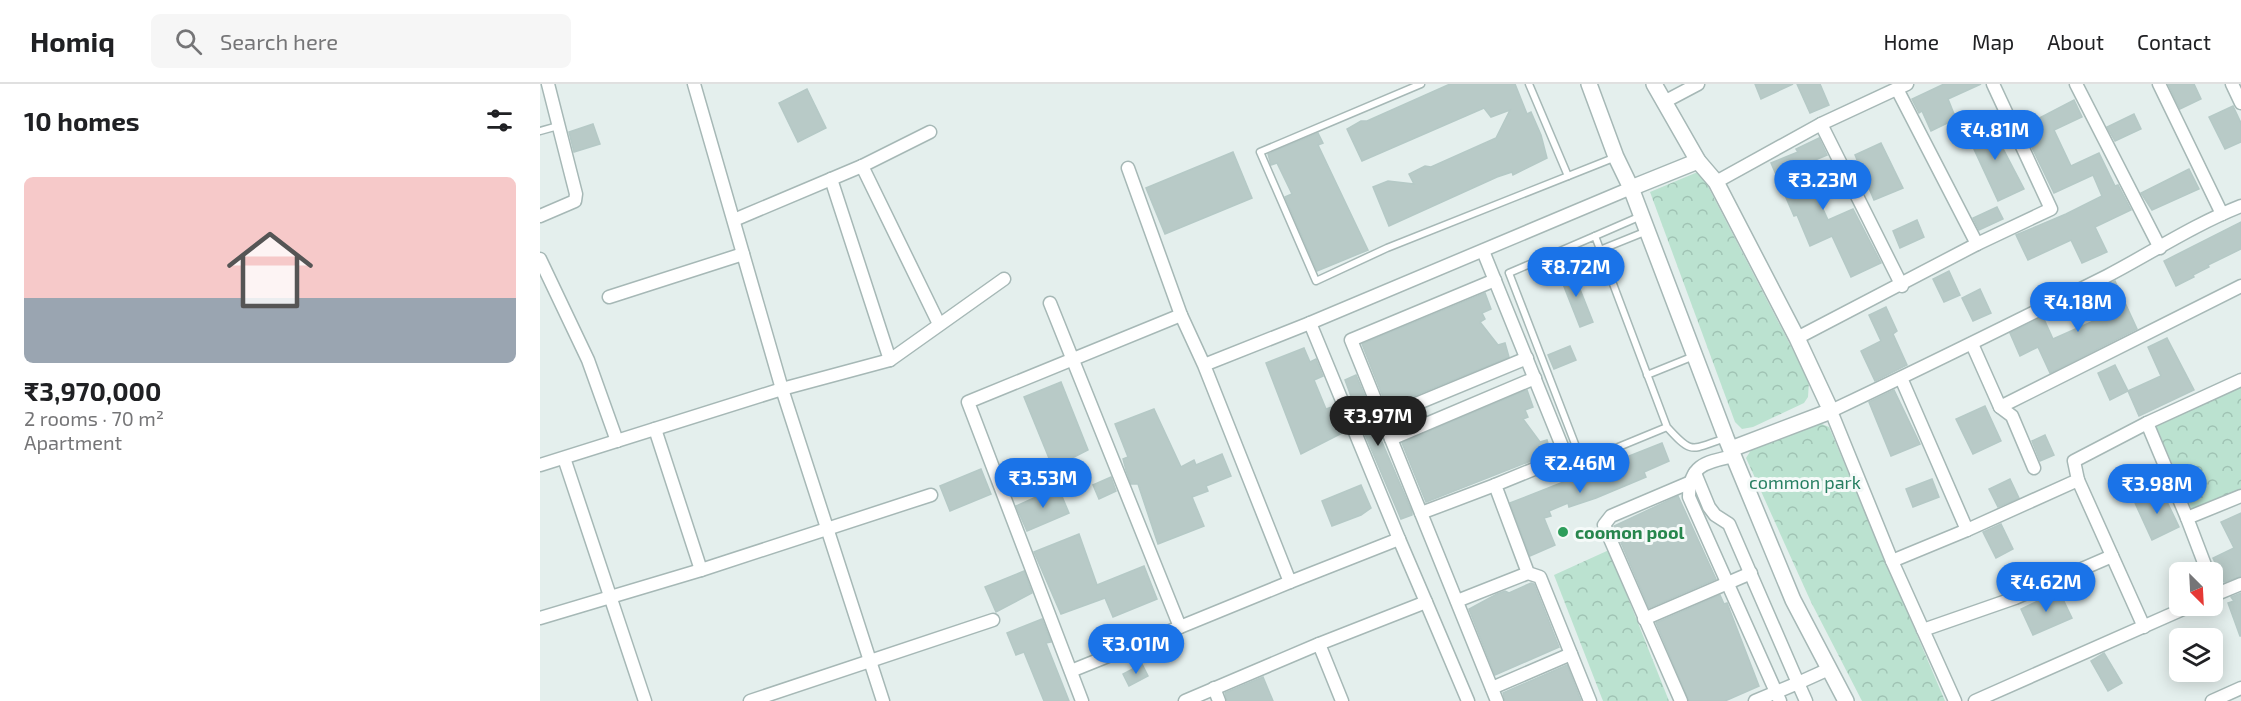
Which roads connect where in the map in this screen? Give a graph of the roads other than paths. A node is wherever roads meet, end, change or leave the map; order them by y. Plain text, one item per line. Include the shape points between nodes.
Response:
1 (548, 84) edge
2 (694, 84) edge
3 (1421, 84) edge
4 (1529, 84) edge
5 (1589, 84) edge
6 (1654, 84) edge
7 (1698, 84) edge
8 (1993, 84) edge
9 (2076, 84) edge
10 (2159, 84) edge
11 (2232, 84) edge
12 (1902, 86) edge
13 (1664, 102) junction
14 (2241, 103) edge
15 (1821, 124) junction
16 (558, 126) junction
17 (540, 130) edge
18 (930, 132) dead end
19 (1616, 157) junction
20 (1698, 161) junction
21 (862, 166) junction
22 (1128, 168) dead end
23 (1568, 176) junction
24 (831, 179) junction
25 (1716, 182) junction
26 (1631, 188) junction
27 (2241, 206) edge
28 (2222, 214) junction
29 (540, 216) edge
30 (734, 220) junction
31 (1645, 223) junction
32 (1595, 236) junction
33 (1977, 244) junction
34 (2160, 249) junction
35 (1600, 250) junction
36 (1483, 251) junction
37 (743, 254) junction
38 (540, 259) edge
39 (1543, 273) dead end
40 (1004, 279) dead end
41 (1495, 280) junction
42 (1902, 286) junction
43 (2240, 288) edge
44 (609, 297) dead end
45 (1050, 303) dead end
46 (1181, 315) junction
47 (1310, 323) junction
48 (939, 324) junction
49 (1797, 338) junction
50 (1972, 344) junction
51 (1695, 356) junction
52 (1073, 358) junction
53 (1527, 358) junction
54 (890, 360) junction
55 (1204, 365) junction
56 (1647, 375) junction
57 (1535, 378) junction
58 (1901, 378) junction
59 (2241, 380) edge
60 (782, 389) junction
61 (2000, 407) junction
62 (1831, 411) junction
63 (1382, 418) junction
64 (2147, 423) junction
65 (1667, 427) junction
66 (656, 429) junction
67 (1391, 439) junction
68 (617, 441) junction
69 (1730, 448) junction
70 (564, 458) junction
71 (540, 465) edge
72 (2034, 468) dead end
73 (1693, 477) junction
74 (2078, 480) junction
75 (1495, 485) junction
76 (931, 495) dead end
77 (2241, 496) edge
78 (1421, 513) junction
79 (2187, 518) junction
80 (829, 529) junction
81 (1967, 530) junction
82 (1399, 539) junction
83 (2112, 556) junction
84 (1892, 561) junction
85 (2204, 562) edge
86 (701, 570) junction
87 (1528, 573) junction
88 (1751, 573) junction
89 (1290, 582) junction
90 (1727, 583) junction
91 (2241, 584) edge
92 (2223, 589) edge
93 (610, 597) junction
94 (1457, 601) junction
95 (1426, 602) junction
96 (2169, 616) edge
97 (540, 618) edge
98 (1644, 619) junction
99 (993, 620) dead end
100 (1180, 627) junction
101 (2144, 627) junction
102 (1923, 630) junction
103 (1318, 644) junction
104 (1571, 654) junction
105 (870, 661) junction
106 (1828, 669) junction
107 (1071, 671) junction
108 (1798, 683) junction
109 (1214, 688) junction
110 (1492, 688) junction
111 (2241, 688) edge
112 (1778, 697) edge
113 (645, 701) edge
114 (750, 701) edge
115 (883, 701) edge
116 (1082, 701) edge
117 (1185, 701) edge
118 (1219, 701) edge
119 (1341, 701) edge
120 (1468, 701) edge
121 (1497, 701) edge
122 (1590, 701) edge
123 (1681, 701) edge
124 (1755, 701) edge
125 (1806, 701) edge
126 (1845, 701) edge
127 (1955, 701) edge
128 (1975, 701) edge
129 (2212, 701) edge

1 - 16 street
2 - 30 street
3 - 23 lane via 1260,152 1316,281 1387,248
4 - 23 lane
5 - 19 street
6 - 13 street
7 - 13 street
8 - 33 street via 2051,209
9 - 34 street
10 - 28 street
11 - 14 street
12 - 15 street
12 - 33 street
13 - 20 street
15 - 25 street
15 - 42 street
16 - 17 lane
16 - 29 street via 575,201
18 - 21 street
19 - 23 lane
19 - 26 street
20 - 25 street
20 - 26 street
21 - 24 street
21 - 48 street
22 - 46 street
24 - 30 street
24 - 54 street
25 - 49 street
26 - 31 street
26 - 36 street
27 - 28 street
28 - 34 street
30 - 37 street
31 - 32 lane
31 - 35 lane
31 - 51 street
32 - 35 lane
32 - 65 lane via 1509,273 1582,462
33 - 42 street
34 - 50 street
35 - 39 lane
35 - 56 lane
36 - 41 street
36 - 47 street
37 - 44 street
37 - 60 street
38 - 68 street via 588,360
40 - 48 street
41 - 53 street
41 - 63 street via 1351,340
42 - 49 street
43 - 61 street
45 - 52 street
46 - 52 street
46 - 55 street
47 - 55 street
47 - 82 street
48 - 54 street
49 - 62 street
50 - 58 street
50 - 61 street
51 - 56 lane
51 - 69 street
52 - 100 street
52 - 107 street via 968,402
53 - 57 street
53 - 63 street
54 - 60 street
55 - 89 street
56 - 65 lane
57 - 67 street
57 - 75 street via 1566,456
58 - 62 street
58 - 81 street
59 - 64 street
60 - 66 street
60 - 80 street
61 - 72 street via 2012,416
62 - 69 street
62 - 84 street
63 - 67 street
64 - 74 street via 2074,461
64 - 79 street
65 - 69 lane via 1691,449
66 - 68 street
66 - 86 street
67 - 78 street
68 - 70 street
69 - 73 street
69 - 106 street via 1793,600
70 - 71 street
70 - 93 street
73 - 88 street via 1709,507 1729,524
73 - 90 street via 1689,497
73 - 98 street via 1611,516 1604,525
74 - 81 street
74 - 83 street
75 - 78 street
75 - 87 street
76 - 80 street
77 - 79 street
78 - 94 street
79 - 85 street
80 - 86 street
80 - 105 street
81 - 84 street
82 - 89 street
82 - 95 street
83 - 101 street
83 - 102 street via 2015,598
84 - 102 street
86 - 93 street
87 - 94 street
87 - 104 street via 1540,577
88 - 90 street
88 - 108 street
89 - 100 street
90 - 98 street
90 - 112 street
91 - 92 street
93 - 97 street
93 - 113 street
94 - 110 street
95 - 103 street
95 - 120 street
96 - 101 street
98 - 123 street
99 - 105 street
100 - 107 street
101 - 128 street
102 - 127 street
103 - 109 street
103 - 119 street
104 - 110 street
104 - 122 street
105 - 114 street
105 - 115 street
106 - 108 street
106 - 126 street
107 - 116 street
108 - 112 street
108 - 125 street
109 - 117 street
109 - 118 street
110 - 121 street
111 - 129 street
112 - 124 street

